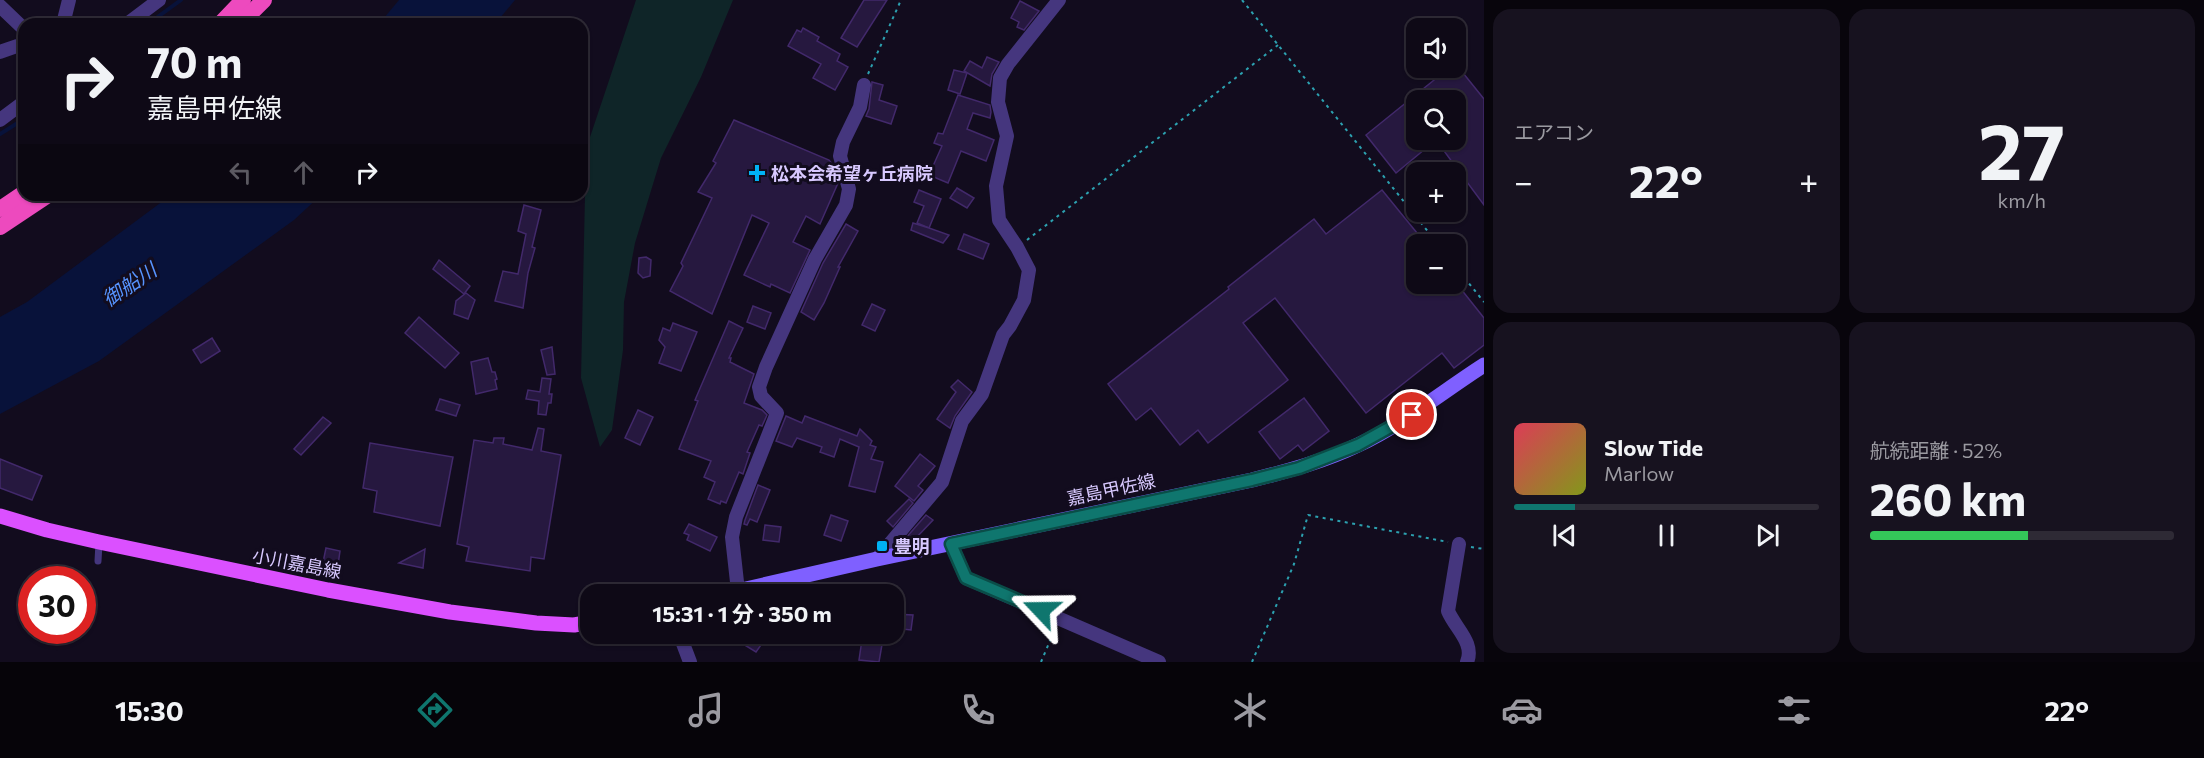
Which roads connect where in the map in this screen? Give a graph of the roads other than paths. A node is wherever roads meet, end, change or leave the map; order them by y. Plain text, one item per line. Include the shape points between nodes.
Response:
1 (69, 0) edge
2 (159, 0) edge
3 (243, 0) edge
4 (264, 0) edge
5 (1059, 0) edge
6 (0, 6) edge
7 (64, 18) edge
8 (135, 18) edge
9 (226, 18) edge
10 (246, 18) edge
11 (18, 23) edge
12 (18, 46) edge
13 (0, 52) edge
14 (864, 85) road end
15 (18, 106) edge
16 (0, 120) edge
17 (18, 197) edge
18 (39, 201) edge
19 (0, 209) edge
20 (0, 227) edge
21 (1484, 365) edge
22 (0, 516) edge
23 (99, 542) junction
24 (951, 544) junction
25 (1460, 544) road end
26 (877, 559) junction
27 (98, 561) dead end
28 (731, 584) edge
29 (766, 584) edge
30 (580, 624) edge
31 (683, 644) edge
32 (690, 662) edge
33 (1159, 662) edge
34 (1467, 662) edge

1 - 7 street
2 - 8 street
3 - 9 highway
4 - 10 highway
5 - 26 street via 1000,78 998,102 1007,136 996,186 999,220 1029,270 1024,300 1003,335 982,394 962,421 942,482
6 - 11 street
12 - 13 street
14 - 28 street via 860,107 840,156 849,189 846,205 815,259 759,387 761,396 777,413 736,517
15 - 16 street
17 - 19 highway
18 - 20 highway
21 - 24 main road, 嘉島甲佐線 via 1412,415 1358,445 1299,468
22 - 23 main road, 小川嘉島線
23 - 27 lane
23 - 30 main road, 小川嘉島線 via 450,612 536,623
24 - 26 main road, 嘉島甲佐線
24 - 33 street via 966,578
25 - 34 street via 1448,611 1468,642
26 - 29 main road, 嘉島甲佐線
31 - 32 street

